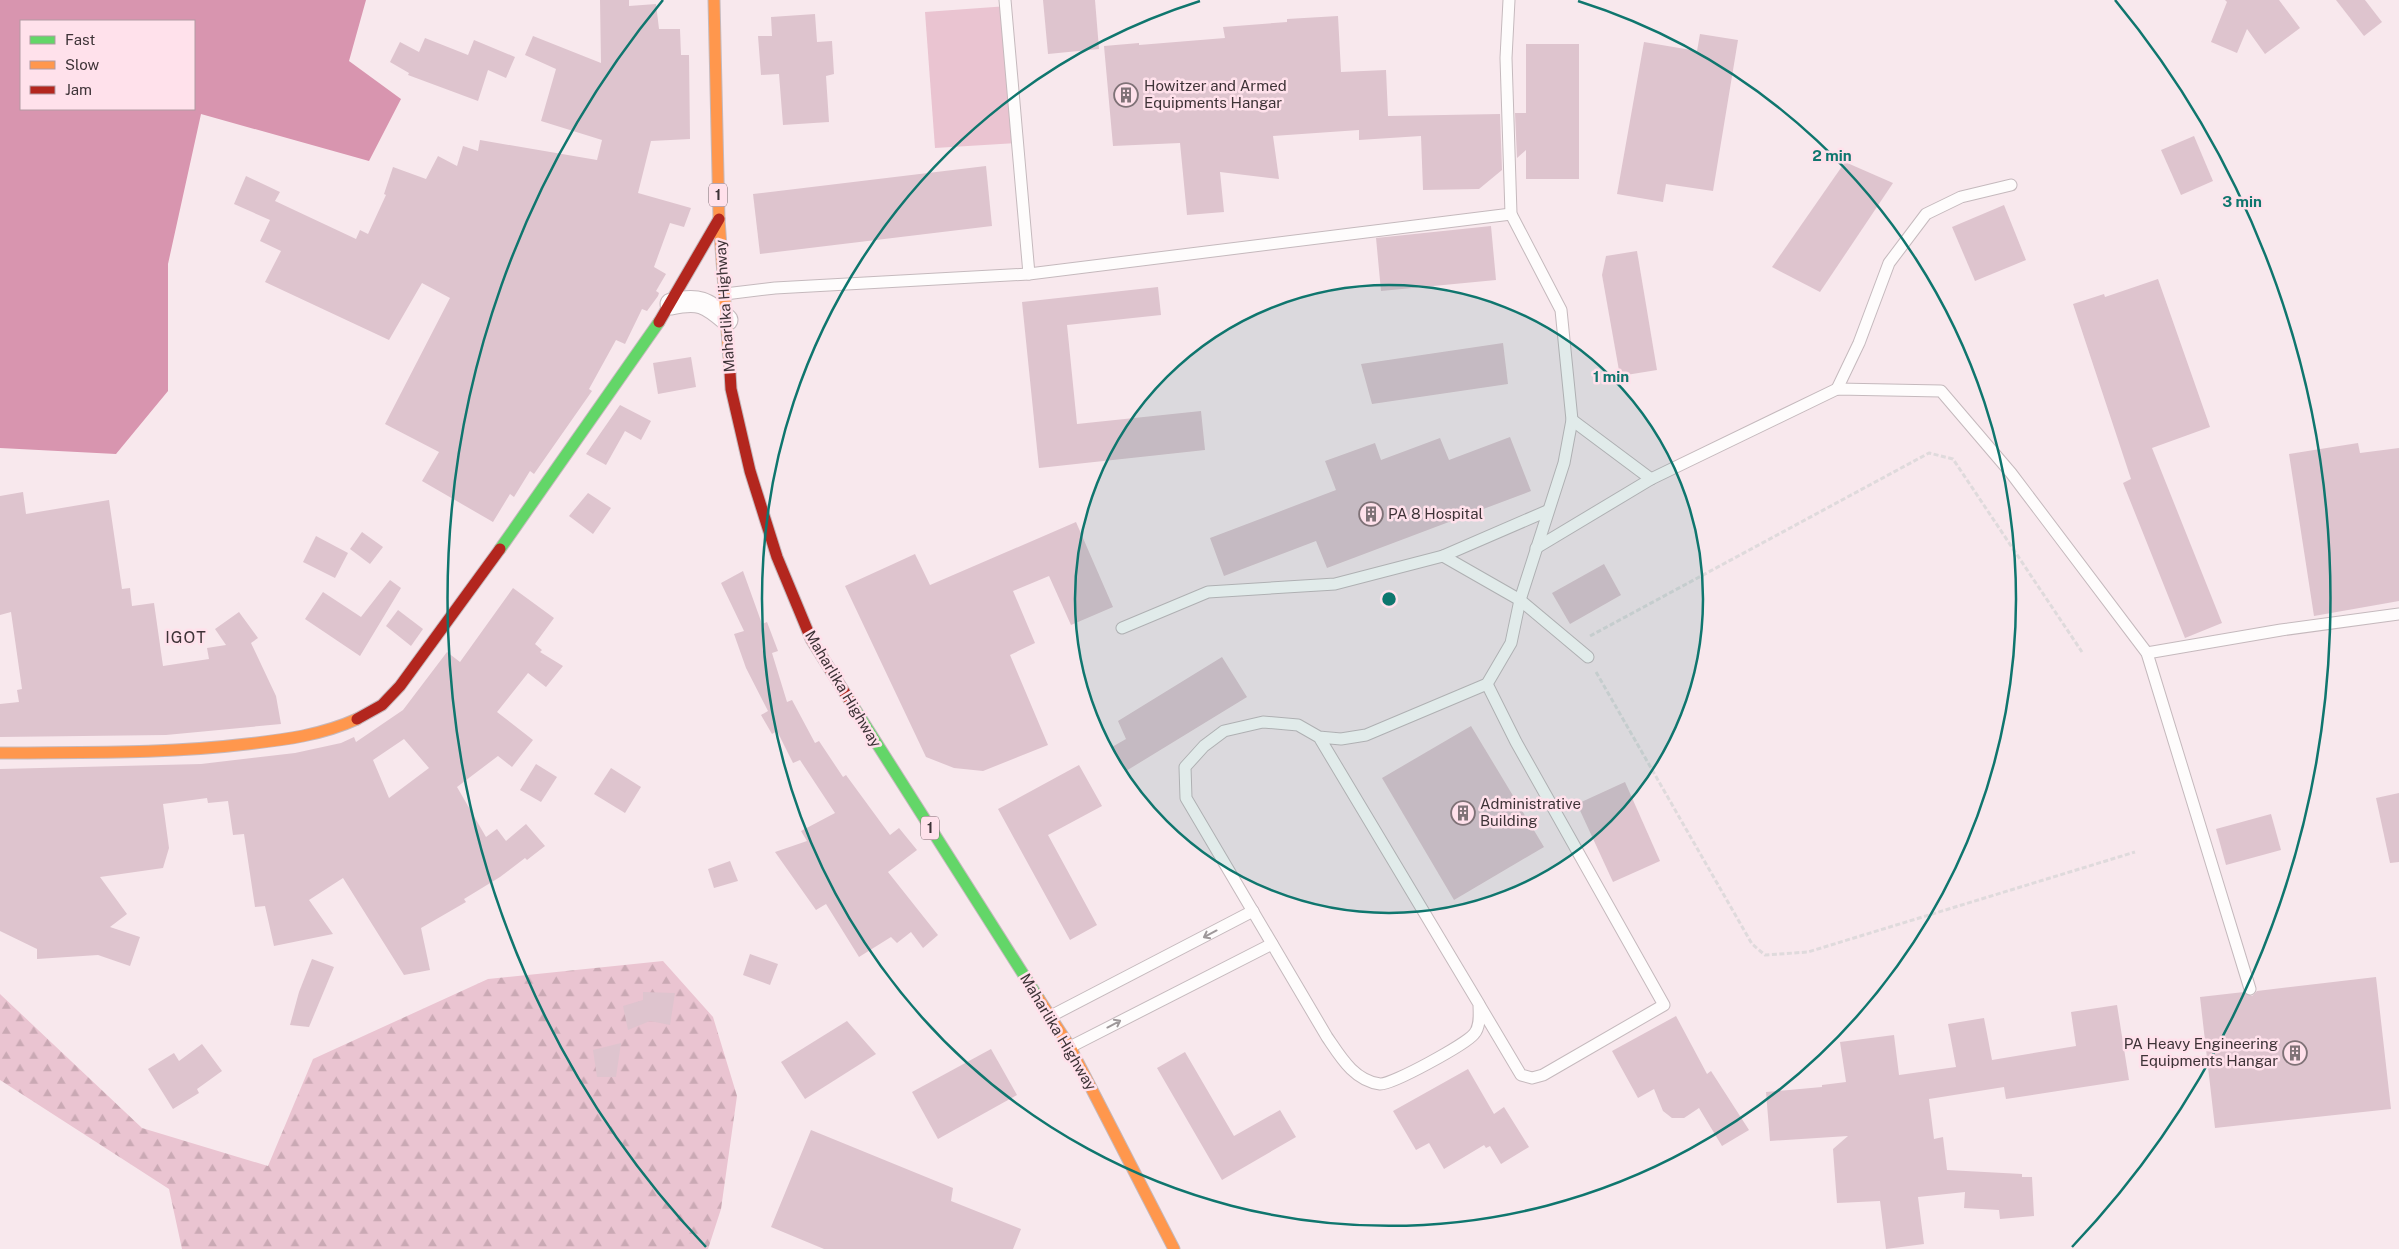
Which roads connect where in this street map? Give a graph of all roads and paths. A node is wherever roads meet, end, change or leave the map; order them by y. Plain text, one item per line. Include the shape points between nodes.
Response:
1 (714, 0) edge
2 (1005, 0) edge
3 (1508, 0) edge
4 (2011, 185) dead end
5 (1511, 214) junction
6 (719, 219) junction
7 (1029, 274) junction
8 (725, 294) junction
9 (671, 304) junction
10 (727, 320) junction
11 (1838, 389) junction
12 (1572, 420) junction
13 (1651, 479) junction
14 (1547, 512) junction
15 (1536, 548) junction
16 (1443, 556) junction
17 (1520, 600) junction
18 (2399, 614) edge
19 (1122, 628) dead end
20 (2082, 652) dead end
21 (2147, 653) junction
22 (1588, 657) junction
23 (1487, 684) junction
24 (1319, 737) junction
25 (0, 753) edge
26 (2135, 852) dead end
27 (1253, 911) junction
28 (1272, 944) junction
29 (2250, 990) dead end
30 (1479, 1004) junction
31 (1051, 1016) junction
32 (1070, 1047) junction
33 (1174, 1249) edge

1 - 6 main road, Maharlika Highway / 1
2 - 7 lane
3 - 5 lane via 1506,58
4 - 11 lane via 1961,197 1926,214 1889,263 1859,344
5 - 7 lane
5 - 12 lane via 1561,310
6 - 8 main road, Maharlika Highway / 1
6 - 9 main road
7 - 8 lane via 775,288
8 - 10 main road, Maharlika Highway / 1
9 - 10 street via 704,302
9 - 25 main road via 416,666 370,714 337,728 304,736 238,746
10 - 31 main road, Maharlika Highway / 1 via 731,389 750,471 776,557 811,638
11 - 13 lane
11 - 21 lane via 1941,391 2011,473
12 - 13 lane
12 - 14 lane via 1564,464
13 - 15 lane
14 - 15 lane
14 - 16 lane
15 - 17 lane
16 - 17 lane
16 - 19 lane via 1335,584 1208,592
17 - 22 lane
17 - 23 lane via 1512,643
18 - 21 lane
20 - 22 path via 1953,460 1929,453 1591,633 1587,641
21 - 29 lane
22 - 26 path via 1752,944 1765,955 1808,952
23 - 24 lane via 1366,735 1341,739
23 - 30 lane via 1516,742 1664,1005 1532,1078 1522,1075
24 - 27 lane via 1298,725 1263,722 1224,731 1204,746 1185,767 1186,798
24 - 30 lane
27 - 28 lane
27 -> 31 lane
28 - 30 lane via 1343,1061 1360,1077 1381,1084 1405,1076 1475,1034 1480,1020
32 -> 28 lane
31 - 32 main road, Maharlika Highway / 1
32 - 33 main road, Maharlika Highway / 1

